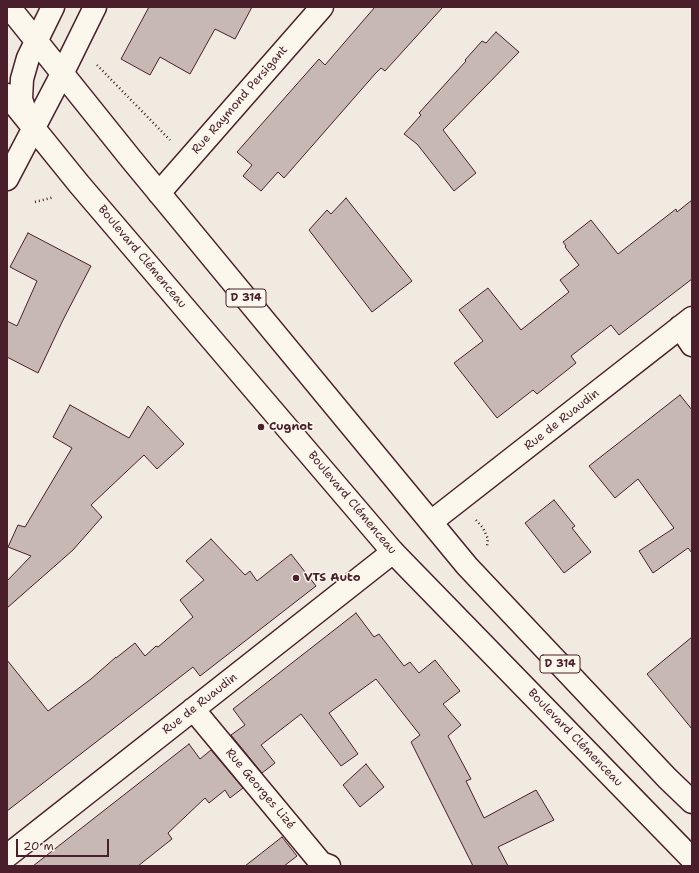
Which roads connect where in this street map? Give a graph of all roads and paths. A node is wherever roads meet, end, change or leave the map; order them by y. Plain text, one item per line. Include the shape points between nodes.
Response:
1 (53, 7) edge
2 (96, 7) edge
3 (322, 7) edge
4 (12, 13) edge
5 (36, 41) junction
6 (93, 61) dead end
7 (62, 74) junction
8 (7, 95) edge
9 (34, 128) junction
10 (189, 158) junction
11 (7, 179) edge
12 (159, 193) junction
13 (686, 322) edge
14 (692, 345) edge
15 (459, 501) junction
16 (431, 522) junction
17 (486, 550) dead end
18 (393, 552) junction
19 (193, 709) junction
20 (692, 802) edge
21 (7, 856) edge
22 (692, 859) edge
23 (329, 866) edge

1 - 5 main road
2 - 7 main road
3 - 10 main road, Rue Raymond Persigant
4 - 5 main road
4 - 8 main road via 19,29 17,52
5 - 7 main road, D 314
5 - 9 main road via 20,84 26,116
6 - 10 path
7 - 9 main road
7 - 12 main road, D 314
8 - 9 main road
9 - 11 main road
9 - 18 main road, Boulevard Clémenceau
10 - 12 main road, Rue Raymond Persigant
12 - 16 main road, D 314
13 - 14 main road
13 - 15 main road, Rue de Ruaudin
15 - 16 main road, Rue de Ruaudin
15 - 17 path via 483,528 488,539
16 - 20 main road, D 314 via 473,571
18 - 19 main road, Rue de Ruaudin
18 - 22 main road, Boulevard Clémenceau
19 - 21 main road, Rue de Ruaudin
19 - 23 main road, Rue Georges Lizé via 321,863

